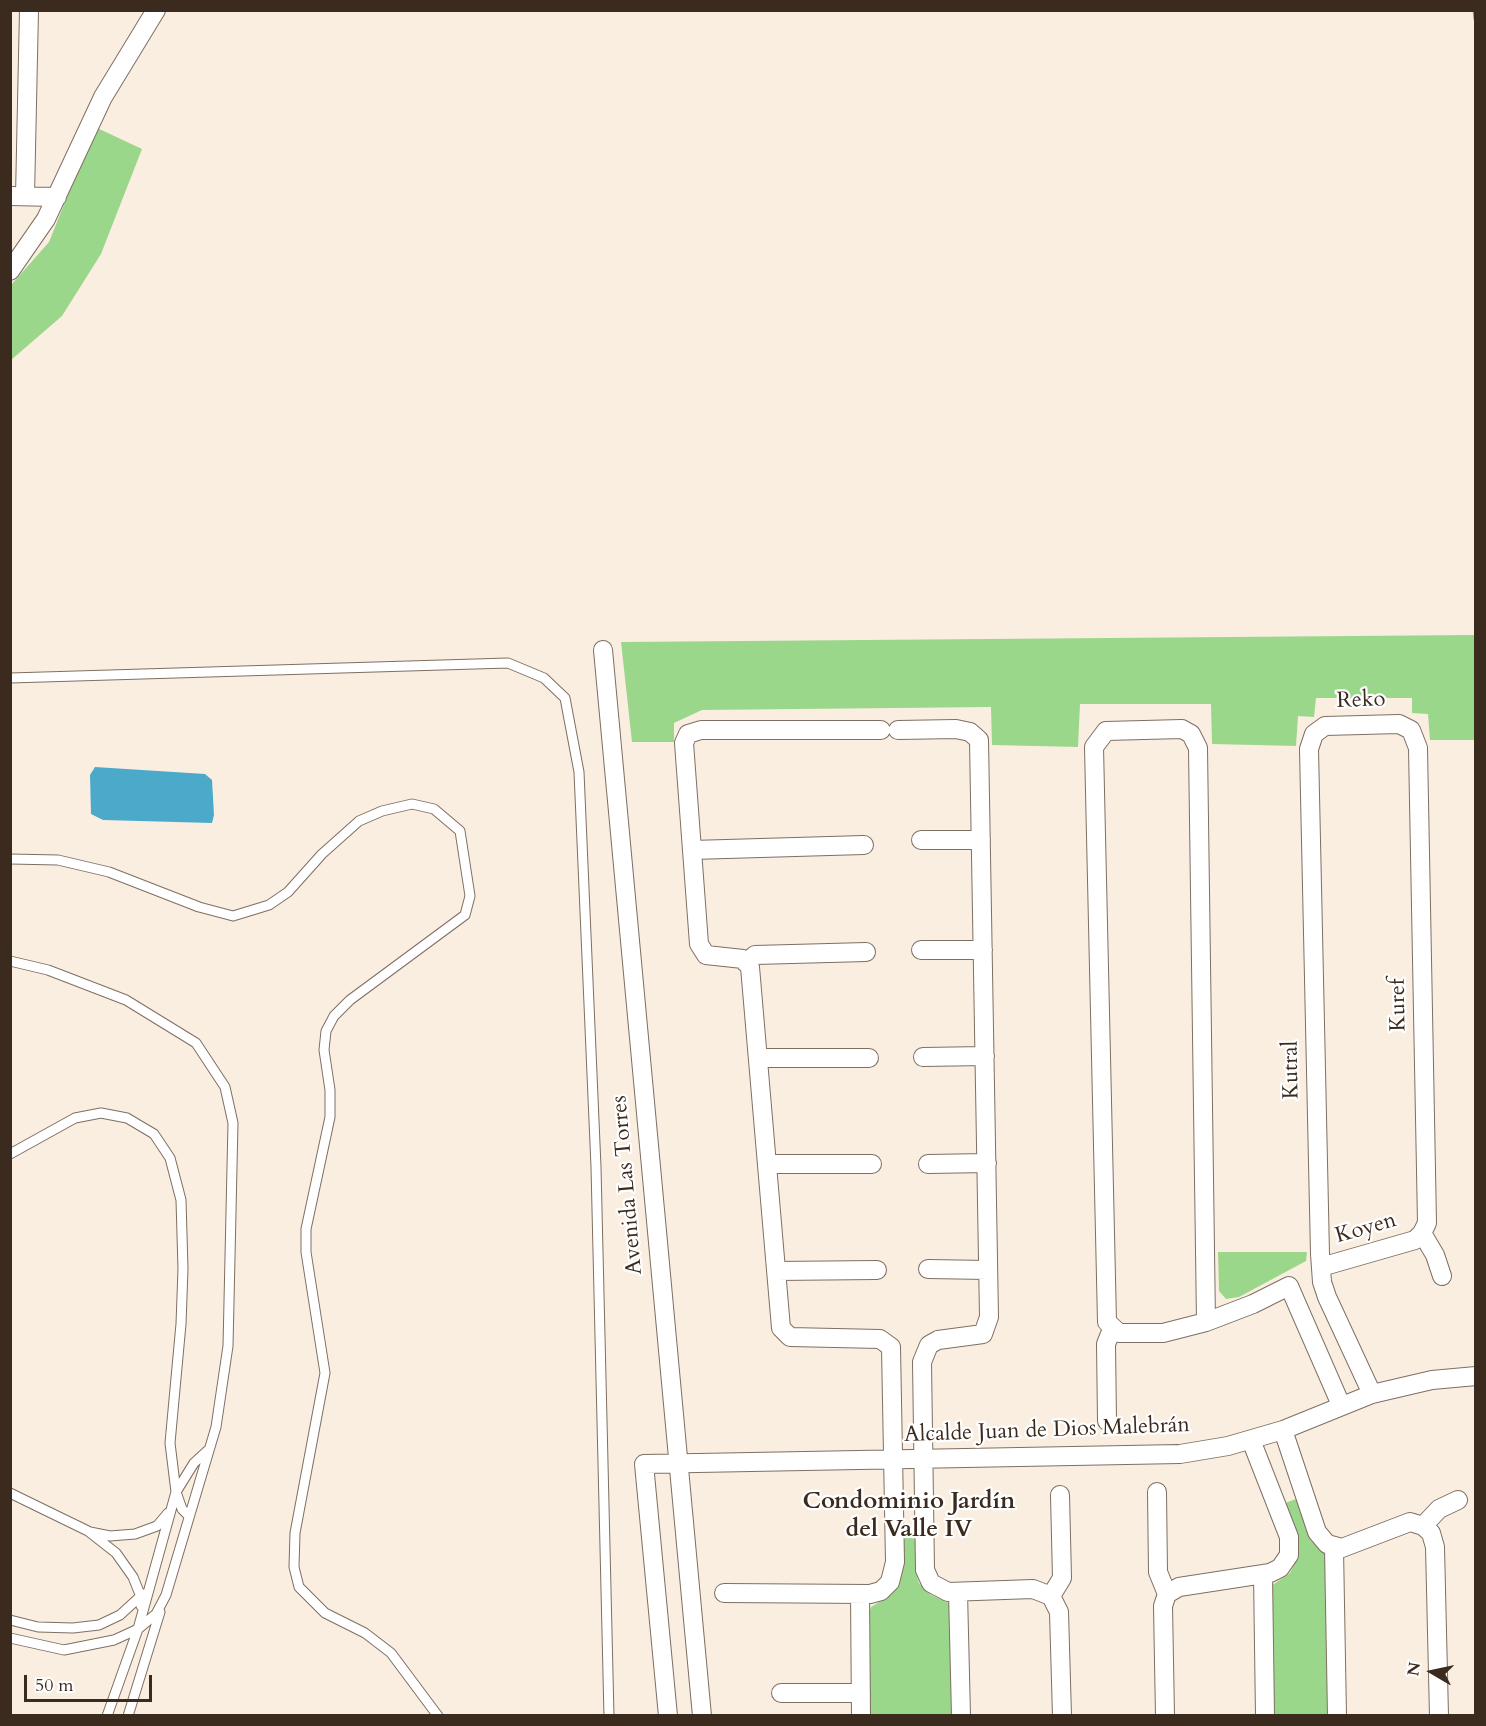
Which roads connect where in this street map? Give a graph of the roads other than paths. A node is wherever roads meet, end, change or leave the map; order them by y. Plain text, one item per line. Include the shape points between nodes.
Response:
1 (28, 10) edge
2 (156, 10) edge
3 (18, 196) edge
4 (57, 197) junction
5 (10, 271) edge
6 (603, 650) dead end
7 (10, 678) edge
8 (1411, 730) joint
9 (1314, 734) joint
10 (921, 840) dead end
11 (981, 840) junction
12 (864, 845) dead end
13 (692, 850) junction
14 (10, 859) edge
15 (921, 950) dead end
16 (983, 950) junction
17 (866, 952) dead end
18 (10, 961) edge
19 (746, 963) junction
20 (985, 1056) junction
21 (923, 1057) dead end
22 (758, 1058) junction
23 (869, 1058) dead end
24 (10, 1154) edge
25 (987, 1163) junction
26 (767, 1164) junction
27 (872, 1164) dead end
28 (928, 1164) dead end
29 (1422, 1233) junction
30 (1321, 1267) junction
31 (928, 1269) dead end
32 (877, 1270) dead end
33 (988, 1270) junction
34 (776, 1272) junction
35 (1442, 1276) dead end
36 (1206, 1322) junction
37 (1112, 1329) junction
38 (1476, 1376) edge
39 (1372, 1394) junction
40 (1341, 1405) junction
41 (1107, 1421) dead end
42 (1283, 1430) junction
43 (1251, 1440) junction
44 (208, 1450) junction
45 (892, 1460) junction
46 (923, 1460) junction
47 (677, 1463) junction
48 (176, 1492) junction
49 (1157, 1492) dead end
50 (10, 1493) edge
51 (1060, 1495) dead end
52 (1458, 1500) dead end
53 (171, 1509) junction
54 (189, 1516) junction
55 (1423, 1526) junction
56 (88, 1531) junction
57 (1334, 1548) junction
58 (153, 1573) junction
59 (1263, 1574) junction
60 (958, 1592) junction
61 (724, 1593) dead end
62 (860, 1594) junction
63 (1167, 1594) junction
64 (165, 1595) junction
65 (1051, 1596) junction
66 (141, 1597) junction
67 (141, 1618) junction
68 (10, 1620) edge
69 (138, 1629) junction
70 (10, 1638) edge
71 (781, 1693) dead end
72 (861, 1693) junction
73 (107, 1716) edge
74 (128, 1716) edge
75 (438, 1716) edge
76 (609, 1716) edge
77 (668, 1716) edge
78 (702, 1716) edge
79 (861, 1716) edge
80 (962, 1716) edge
81 (1062, 1716) edge
82 (1165, 1716) edge
83 (1265, 1716) edge
84 (1337, 1716) edge
85 (1439, 1716) edge

1 - 3 street
2 - 4 street via 103,97
3 - 4 street
4 - 5 street via 34,240
6 - 47 street, Avenida Las Torres
7 - 76 lane via 508,663 544,678 565,698 579,772 596,1167
8 - 9 street, Reko via 1393,723 1331,725
8 - 29 street, Kuref via 1419,748 1427,1218
9 - 30 street, Kutral via 1310,749
10 - 11 street
11 - 13 street via 979,740 970,732 701,730 688,734 684,743
11 - 16 street
12 - 13 street
13 - 19 street via 699,944 706,955
14 - 75 lane via 58,860 110,872 199,907 234,916 269,905 288,892 359,821 382,811 412,804 434,809 460,831 470,897 465,915 350,999 334,1016 327,1031 324,1050 330,1117 306,1229 306,1252 325,1373 295,1533 294,1567 299,1587 324,1613 391,1653
15 - 16 street
16 - 20 street
17 - 19 street via 755,955
18 - 44 lane via 48,970 126,1000 196,1043 225,1087 233,1123 228,1346 216,1427
19 - 22 street via 750,967
20 - 21 street
20 - 25 street
22 - 23 street
22 - 26 street
24 - 48 lane via 75,1118 101,1113 127,1118 154,1134 171,1158 181,1200 183,1269 170,1443
25 - 28 street
25 - 33 street
26 - 27 street
26 - 34 street
29 - 30 street, Koyen via 1410,1241
29 - 35 street
30 - 39 street, Kutral via 1327,1297
31 - 33 street
32 - 34 street
33 - 46 street via 989,1317 983,1334 948,1337 929,1345 924,1353
34 - 45 street via 781,1328 789,1337 880,1339 891,1347
36 - 37 street via 1163,1333 1119,1333
36 - 37 street via 1198,748 1191,734 1182,729 1106,732 1094,747 1106,1312
36 - 40 street via 1289,1286
37 - 41 street via 1106,1344
38 - 39 street, Alcalde Juan de Dios Malebrán via 1432,1380
39 - 40 street, Alcalde Juan de Dios Malebrán
40 - 42 street, Alcalde Juan de Dios Malebrán
42 - 43 street, Alcalde Juan de Dios Malebrán
42 - 57 street via 1317,1532
43 - 46 street, Alcalde Juan de Dios Malebrán via 1157,1455
43 - 59 street via 1290,1543 1284,1564
44 - 48 lane via 194,1463
44 - 54 lane
45 - 46 street, Alcalde Juan de Dios Malebrán
45 - 47 street, Alcalde Juan de Dios Malebrán
45 - 62 street via 893,1577 880,1591
46 - 60 street via 925,1570 935,1587
47 - 77 street, Alcalde Juan de Dios Malebrán via 644,1464
47 - 78 street, Avenida Las Torres
48 - 53 lane
48 - 54 lane
49 - 63 street via 1158,1572
50 - 56 lane
51 - 65 street via 1062,1578
52 - 55 street via 1439,1509
53 - 56 lane via 157,1526 135,1534 110,1536
53 - 58 lane
54 - 64 lane
55 - 57 street via 1405,1523 1346,1547
55 - 85 street via 1431,1533 1435,1547
56 - 66 lane via 116,1553 134,1578
57 - 84 street
58 - 66 lane
58 - 67 lane
59 - 63 street via 1179,1587
59 - 83 street
60 - 65 street via 1034,1589
60 - 80 street
61 - 62 street
62 - 72 street
63 - 82 street via 1163,1606
64 - 69 lane via 156,1614
64 - 74 lane
65 - 81 street via 1059,1612
66 - 67 lane
66 - 68 lane via 120,1615 99,1625 38,1627
67 - 69 lane
69 - 70 lane via 114,1641 64,1650
69 - 73 lane
71 - 72 street
72 - 79 street

